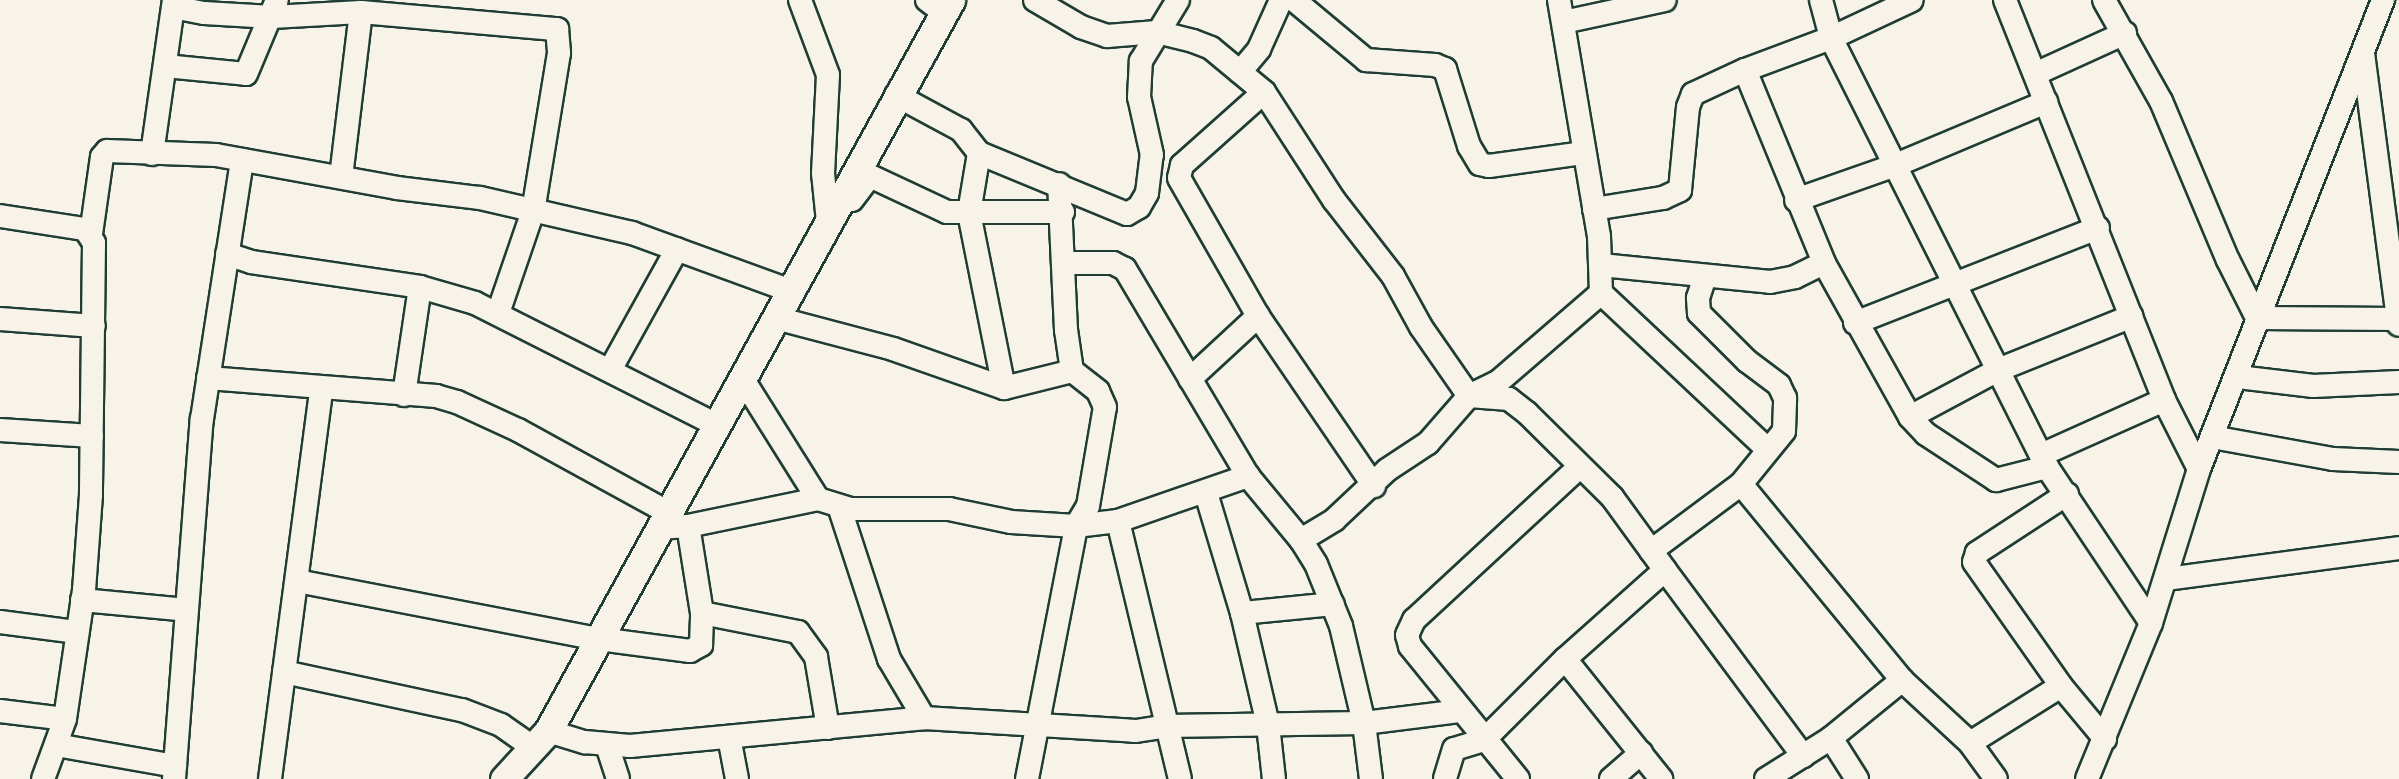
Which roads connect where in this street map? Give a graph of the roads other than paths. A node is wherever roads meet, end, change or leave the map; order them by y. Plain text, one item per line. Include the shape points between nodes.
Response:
1 (176, 0) edge
2 (800, 0) edge
3 (1035, 0) edge
4 (1178, 0) edge
5 (1281, 0) edge
6 (1294, 0) edge
7 (1559, 0) edge
8 (1665, 0) edge
9 (1821, 0) edge
10 (1912, 0) edge
11 (2005, 0) edge
12 (2104, 0) edge
13 (2383, 0) edge
14 (941, 4) edge
15 (406, 8) edge
16 (274, 9) edge
17 (361, 12) junction
18 (1564, 22) junction
19 (1157, 32) junction
20 (2125, 33) junction
21 (1832, 38) junction
22 (2362, 49) junction
23 (165, 66) junction
24 (1745, 70) junction
25 (1239, 72) junction
26 (2035, 74) junction
27 (1264, 92) junction
28 (896, 95) junction
29 (2046, 102) junction
30 (979, 153) junction
31 (1584, 153) junction
32 (152, 154) junction
33 (242, 160) junction
34 (1896, 165) junction
35 (341, 177) junction
36 (1059, 184) junction
37 (1796, 200) junction
38 (1594, 209) junction
39 (533, 211) junction
40 (1063, 212) junction
41 (969, 213) junction
42 (0, 216) edge
43 (828, 222) junction
44 (2098, 228) junction
45 (91, 234) junction
46 (2393, 246) edge
47 (677, 249) junction
48 (227, 254) junction
49 (809, 256) junction
50 (1063, 263) junction
51 (1824, 263) junction
52 (1601, 265) junction
53 (1705, 276) junction
54 (1954, 282) junction
55 (420, 287) junction
56 (791, 291) junction
57 (1601, 293) junction
58 (498, 313) junction
59 (1258, 316) junction
60 (2132, 316) junction
61 (776, 318) junction
62 (2257, 318) junction
63 (0, 319) edge
64 (2399, 321) edge
65 (1855, 323) junction
66 (94, 326) junction
67 (610, 369) junction
68 (1998, 370) junction
69 (1072, 371) junction
70 (2238, 377) junction
71 (208, 378) junction
72 (742, 378) junction
73 (1190, 379) junction
74 (2399, 382) edge
75 (1004, 388) junction
76 (321, 390) junction
77 (404, 395) junction
78 (1469, 396) junction
79 (2164, 400) junction
80 (1911, 417) junction
81 (717, 425) junction
82 (0, 430) edge
83 (92, 436) junction
84 (2212, 437) junction
85 (1768, 450) junction
86 (2044, 461) junction
87 (2399, 462) edge
88 (1578, 468) junction
89 (2199, 469) junction
90 (1248, 476) junction
91 (1741, 484) junction
92 (1374, 486) junction
93 (1206, 493) junction
94 (2067, 494) junction
95 (828, 503) junction
96 (1118, 521) junction
97 (671, 522) junction
98 (1076, 526) junction
99 (1302, 540) junction
100 (2399, 548) edge
101 (1651, 551) junction
102 (1665, 570) junction
103 (2167, 579) junction
104 (297, 581) junction
105 (82, 600) junction
106 (1334, 604) junction
107 (187, 610) junction
108 (702, 613) junction
109 (1242, 613) junction
110 (0, 622) edge
111 (2151, 623) junction
112 (78, 632) junction
113 (599, 639) junction
114 (1565, 659) junction
115 (284, 672) junction
116 (1902, 680) junction
117 (2061, 686) junction
118 (0, 711) edge
119 (1461, 711) junction
120 (924, 718) junction
121 (65, 719) junction
122 (1364, 723) junction
123 (1268, 725) junction
124 (1167, 726) junction
125 (1039, 727) junction
126 (828, 728) junction
127 (729, 737) junction
128 (1831, 738) junction
129 (541, 739) junction
130 (2104, 739) junction
131 (1484, 740) junction
132 (1970, 743) junction
133 (56, 745) junction
134 (607, 745) junction
135 (1641, 753) junction
136 (1803, 756) junction
137 (175, 772) edge
138 (1514, 777) edge
139 (43, 779) edge
140 (270, 779) edge
141 (504, 779) edge
142 (618, 779) edge
143 (736, 779) edge
144 (1027, 779) edge
145 (1180, 779) edge
146 (1274, 779) edge
147 (1371, 779) edge
148 (1445, 779) edge
149 (1611, 779) edge
150 (1661, 779) edge
151 (1766, 779) edge
152 (1857, 779) edge
153 (1996, 779) edge
154 (2087, 779) edge

1 - 16 street via 178,8 204,13
1 - 23 street
2 - 43 street via 828,75 823,173
3 - 19 street via 1081,27 1107,36
4 - 19 street
5 - 25 street via 1258,49
6 - 31 street via 1366,60 1445,69 1471,152 1480,164
7 - 18 street
8 - 18 street
9 - 21 street
10 - 21 street
11 - 26 street
12 - 20 street
13 - 22 street
14 - 28 street
15 - 17 street
15 - 39 street via 557,29 560,53
16 - 17 street
16 - 23 street via 246,74
17 - 35 street
18 - 31 street
19 - 25 street via 1211,48
19 - 36 street via 1141,61 1138,82 1152,147 1147,193 1139,207 1127,214
20 - 26 street
20 - 62 street via 2161,101 2228,260
21 - 24 street
21 - 34 street
22 - 46 street
22 - 62 street
23 - 32 street
24 - 37 street
24 - 38 street via 1693,94 1688,107 1685,172 1675,195
25 - 27 street
26 - 29 street
27 - 59 street via 1182,165 1179,178
27 - 78 street via 1334,200 1394,276 1421,327
28 - 30 street via 961,130
28 - 43 street
29 - 34 street
29 - 44 street
30 - 36 street
30 - 41 street
31 - 38 street
32 - 33 street via 216,155
32 - 45 street via 107,151 102,157
33 - 35 street
33 - 48 street
34 - 37 street
34 - 54 street
35 - 39 street via 480,198
36 - 40 street
37 - 51 street
38 - 52 street
39 - 47 street via 632,233
39 - 58 street
40 - 41 street
40 - 50 street
41 - 49 street via 947,212 870,176
41 - 75 street
42 - 45 street via 67,225
43 - 49 street
44 - 54 street
44 - 60 street
45 - 66 street
46 - 64 street
47 - 56 street
47 - 67 street
48 - 55 street via 251,262
48 - 71 street
49 - 56 street
50 - 69 street
50 - 73 street via 1113,263 1125,269
51 - 53 street via 1785,280
51 - 65 street
52 - 53 street
52 - 57 street
53 - 85 street via 1698,298 1699,313 1747,361 1779,385 1785,398 1784,431
54 - 65 street
54 - 68 street
55 - 58 street
55 - 77 street
56 - 61 street
57 - 78 street via 1498,382
57 - 85 street
58 - 67 street
59 - 73 street
59 - 92 street
60 - 68 street
60 - 79 street
61 - 72 street
61 - 75 street via 882,345
62 - 64 street
62 - 70 street
63 - 66 street
65 - 80 street
66 - 83 street
67 - 81 street
68 - 80 street
68 - 86 street
69 - 75 street
69 - 98 street via 1098,391 1105,407 1088,506
70 - 74 street via 2313,386
70 - 84 street
71 - 76 street
71 - 107 street
72 - 81 street
72 - 95 street
73 - 90 street
76 - 77 street
76 - 104 street
77 - 97 street via 436,396 477,411
78 - 88 street via 1509,399
78 - 92 street via 1428,443 1387,470
79 - 86 street
79 - 89 street
80 - 86 street via 1926,434 1996,480
81 - 97 street
82 - 83 street
83 - 105 street
84 - 87 street via 2333,459
84 - 89 street
85 - 91 street
86 - 94 street
88 - 101 street via 1612,497
88 - 119 street via 1408,628 1410,646
89 - 103 street
90 - 93 street
90 - 99 street
91 - 101 street
91 - 116 street
92 - 99 street via 1334,520
93 - 96 street
93 - 109 street
94 - 111 street
94 - 117 street via 1977,552 1974,562
95 - 97 street
95 - 98 street via 865,510 949,509 1011,522
95 - 120 street via 889,659
96 - 98 street
96 - 124 street
97 - 108 street
97 - 113 street
98 - 125 street
99 - 106 street
100 - 103 street
101 - 102 street
102 - 114 street
102 - 136 street
103 - 111 street
104 - 113 street
104 - 115 street
105 - 107 street
105 - 112 street
106 - 109 street
106 - 122 street
107 - 137 street
108 - 113 street via 701,645 690,651
108 - 126 street via 798,632 816,657
109 - 123 street
110 - 112 street
111 - 130 street
112 - 121 street
113 - 129 street
114 - 131 street
114 - 135 street
115 - 129 street via 462,710
115 - 140 street
116 - 128 street
116 - 132 street
117 - 130 street
117 - 132 street
118 - 121 street
119 - 122 street
119 - 131 street
120 - 125 street
120 - 126 street
121 - 133 street
122 - 123 street
122 - 147 street
123 - 124 street
123 - 146 street
124 - 125 street via 1136,731
124 - 145 street
125 - 144 street
126 - 127 street
127 - 134 street
127 - 143 street
128 - 136 street
128 - 152 street
129 - 134 street
129 - 141 street
130 - 154 street
131 - 138 street
131 - 148 street via 1454,749
132 - 153 street
133 - 137 street
133 - 139 street
134 - 142 street
135 - 149 street
135 - 150 street
136 - 151 street

